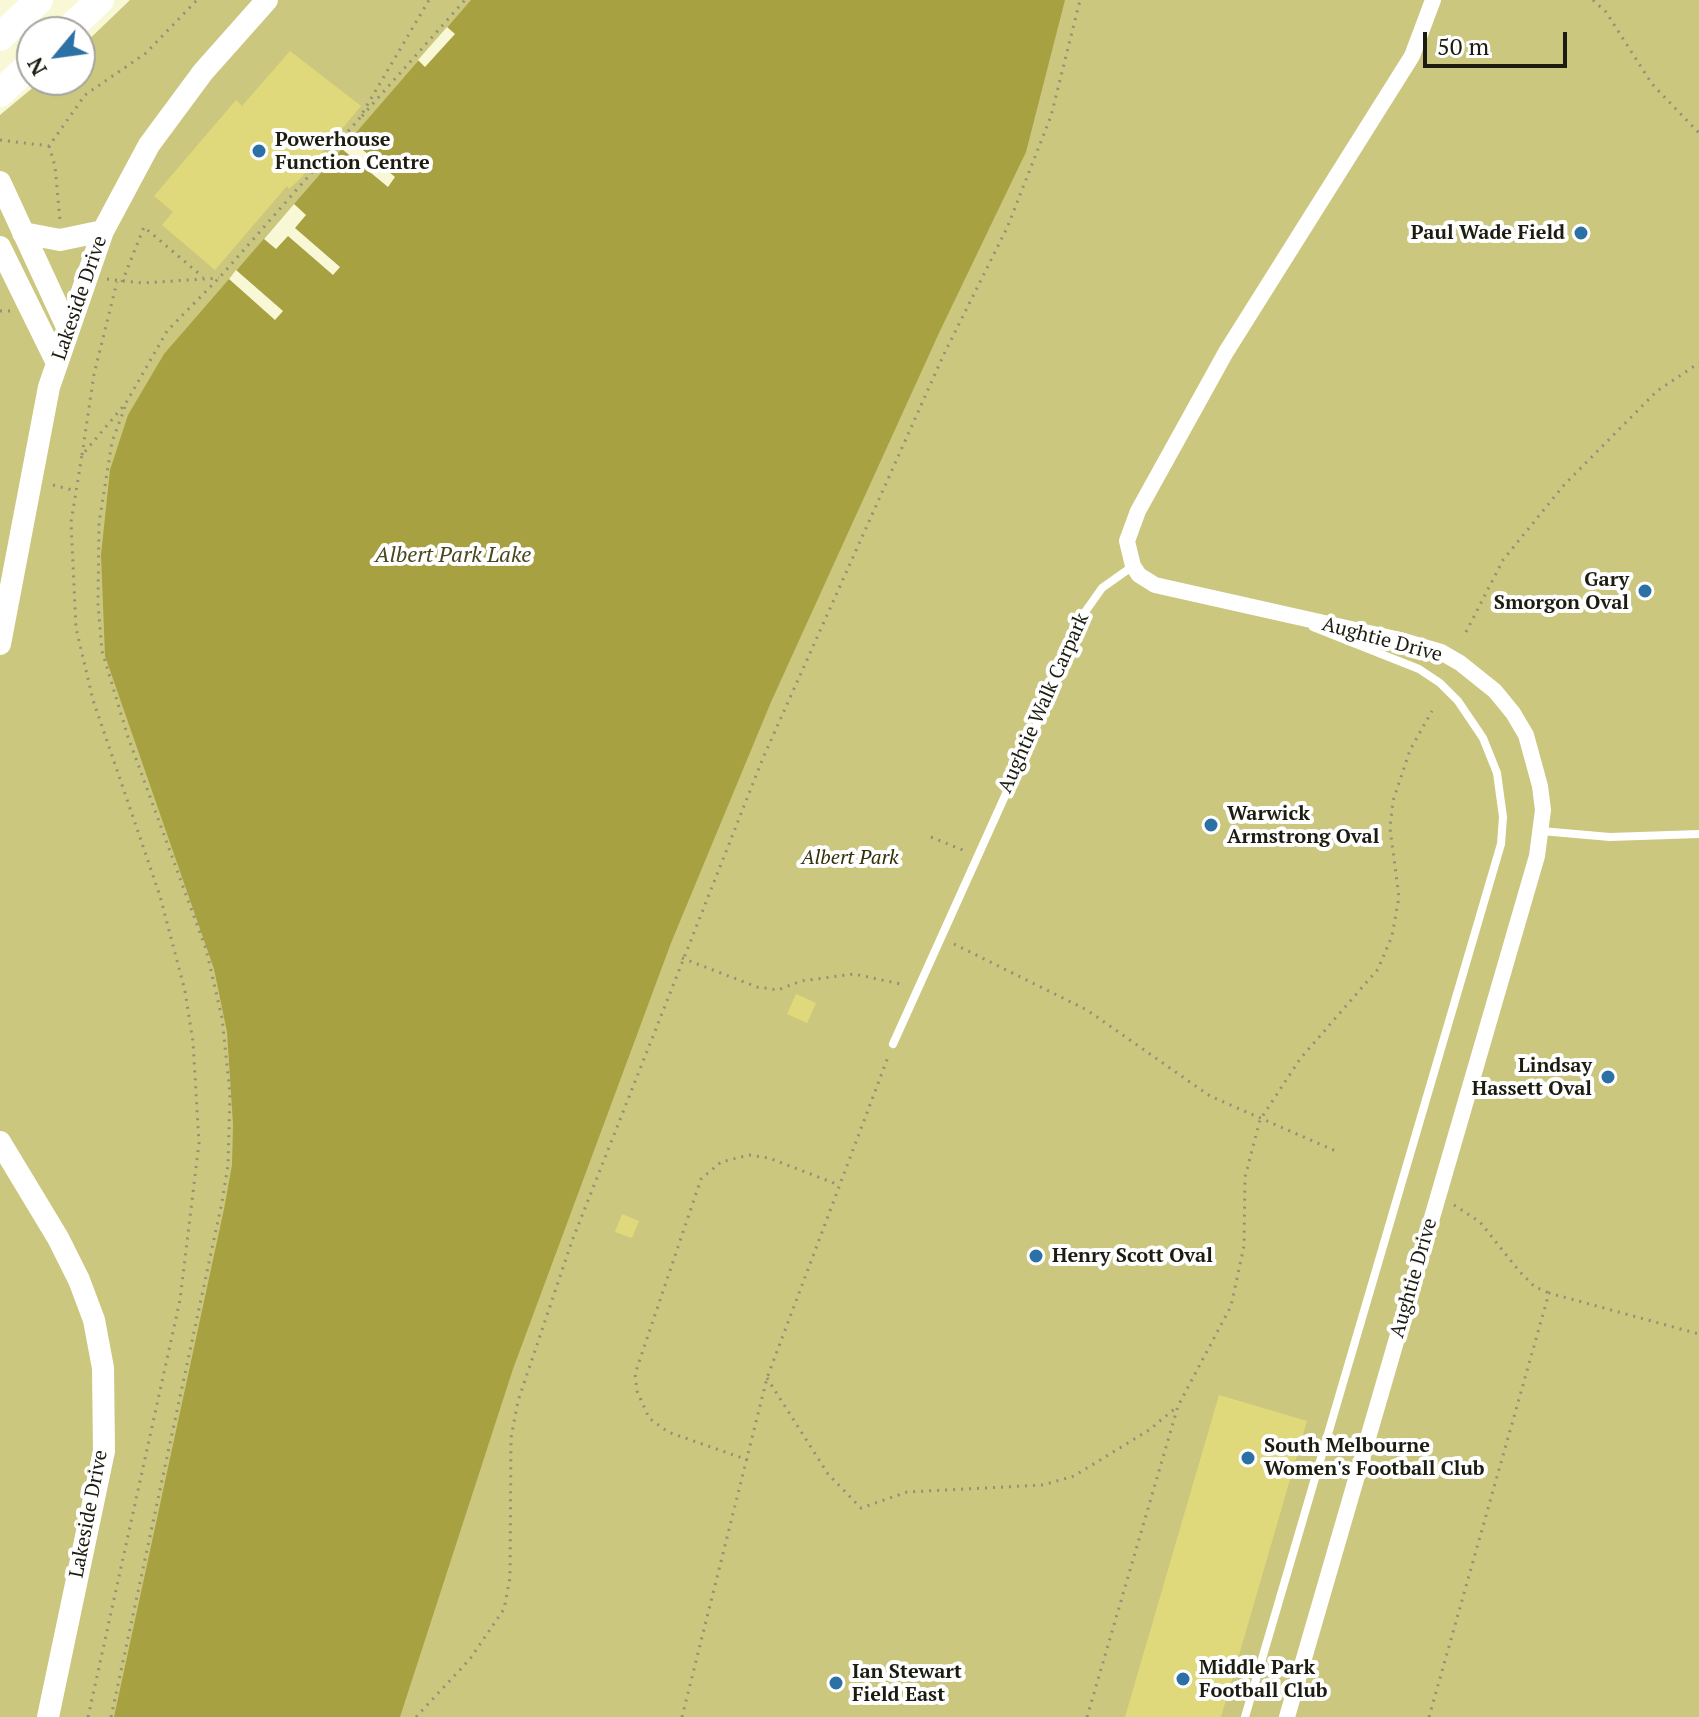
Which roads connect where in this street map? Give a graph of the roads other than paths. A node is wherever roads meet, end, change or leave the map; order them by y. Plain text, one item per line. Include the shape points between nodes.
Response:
1 (39, 0) edge
2 (100, 0) edge
3 (267, 0) edge
4 (1433, 0) edge
5 (83, 16) edge
6 (0, 37) edge
7 (16, 78) edge
8 (0, 93) edge
9 (0, 182) edge
10 (103, 231) junction
11 (23, 233) junction
12 (0, 247) edge
13 (67, 327) junction
14 (57, 363) junction
15 (1133, 566) junction
16 (1283, 614) junction
17 (0, 644) edge
18 (1541, 831) junction
19 (1699, 834) edge
20 (893, 1044) road end
21 (0, 1142) edge
22 (48, 1717) edge
23 (1245, 1717) edge
24 (1287, 1717) edge

1 - 6 highway
2 - 5 highway
3 - 10 street, Lakeside Drive via 203,72 149,145
4 - 15 street via 1412,56 1226,352 1138,511 1127,541
7 - 8 highway
9 - 11 street
10 - 11 street via 60,240
10 - 13 street, Lakeside Drive
11 - 13 street
12 - 14 street
13 - 14 street, Lakeside Drive
14 - 17 street, Lakeside Drive
15 - 16 street, Aughtie Drive via 1155,585
15 - 20 lane, Aughtie Walk Carpark via 1085,608 1078,634
16 - 18 street, Aughtie Drive via 1426,647 1476,675 1513,713 1526,735 1540,786
16 - 23 lane via 1419,669 1440,683 1467,712 1491,755 1503,817 1497,860
18 - 19 lane via 1610,837
18 - 24 street, Aughtie Drive
21 - 22 street, Lakeside Drive via 79,1280 103,1368 104,1451

